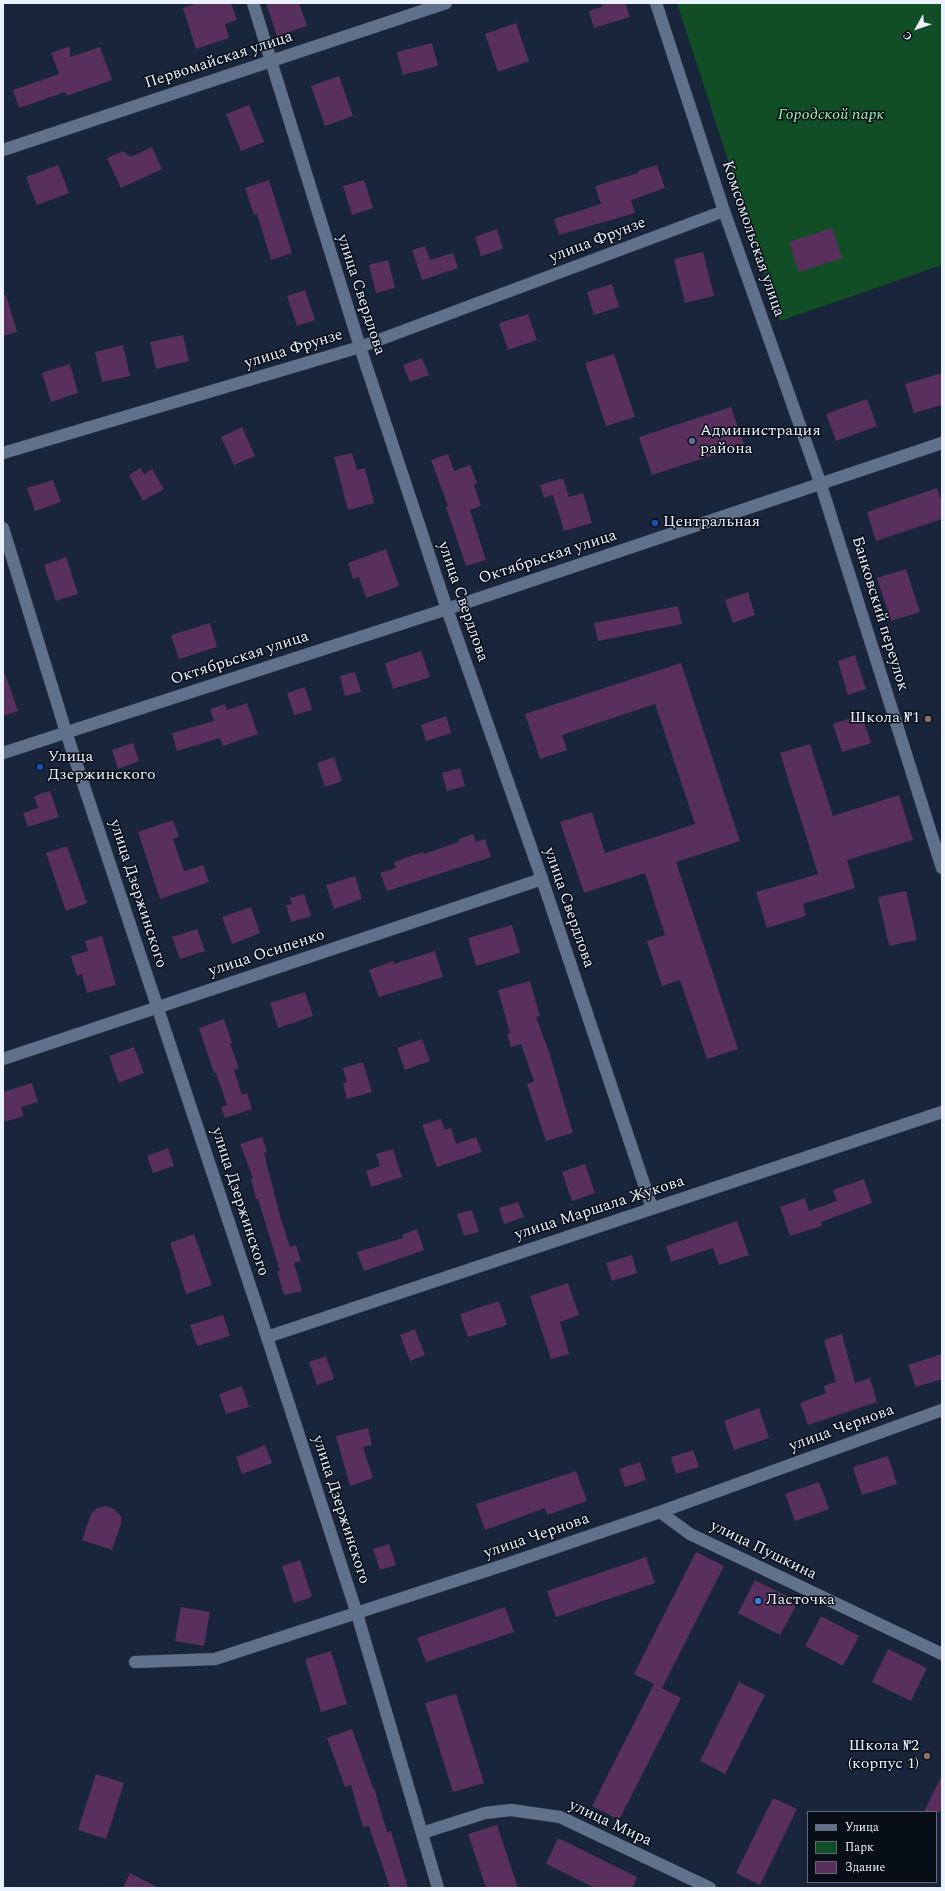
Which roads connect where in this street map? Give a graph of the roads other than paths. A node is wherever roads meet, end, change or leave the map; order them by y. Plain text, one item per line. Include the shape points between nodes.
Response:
1 (253, 3) edge
2 (446, 3) edge
3 (656, 3) edge
4 (270, 61) junction
5 (3, 150) edge
6 (724, 211) junction
7 (360, 347) junction
8 (942, 443) edge
9 (3, 453) edge
10 (821, 485) junction
11 (3, 528) edge
12 (447, 609) junction
13 (66, 732) junction
14 (3, 753) edge
15 (942, 868) edge
16 (542, 879) junction
17 (157, 1007) junction
18 (3, 1059) edge
19 (942, 1112) edge
20 (652, 1208) junction
21 (267, 1337) junction
22 (942, 1410) edge
23 (660, 1512) junction
24 (356, 1614) junction
25 (942, 1654) edge
26 (135, 1662) dead end
27 (422, 1834) junction
28 (438, 1888) edge
29 (710, 1888) edge

1 - 4 street, улица Свердлова
2 - 4 street, Первомайская улица
3 - 6 street, Комсомольская улица
4 - 5 street, Первомайская улица
4 - 7 street, улица Свердлова
6 - 7 street, улица Фрунзе
6 - 10 street, Комсомольская улица
7 - 9 street, улица Фрунзе
7 - 12 street, улица Свердлова
8 - 10 street, Октябрьская улица
10 - 12 street, Октябрьская улица
10 - 15 street, Банковский переулок
11 - 13 street, улица Дзержинского
12 - 13 street, Октябрьская улица
12 - 16 street, улица Свердлова
13 - 14 street, Октябрьская улица
13 - 17 street, улица Дзержинского
16 - 17 street, улица Осипенко
16 - 20 street, улица Свердлова
17 - 18 street, улица Осипенко
17 - 21 street, улица Дзержинского
19 - 20 street, улица Маршала Жукова
20 - 21 street, улица Маршала Жукова
21 - 24 street, улица Дзержинского
22 - 23 street, улица Чернова
23 - 24 street, улица Чернова
23 - 25 street, улица Пушкина via 690,1534
24 - 26 street, улица Чернова via 215,1659
24 - 27 street, улица Дзержинского
27 - 28 street, улица Дзержинского
27 - 29 street, улица Мира via 491,1812 511,1810 560,1817

